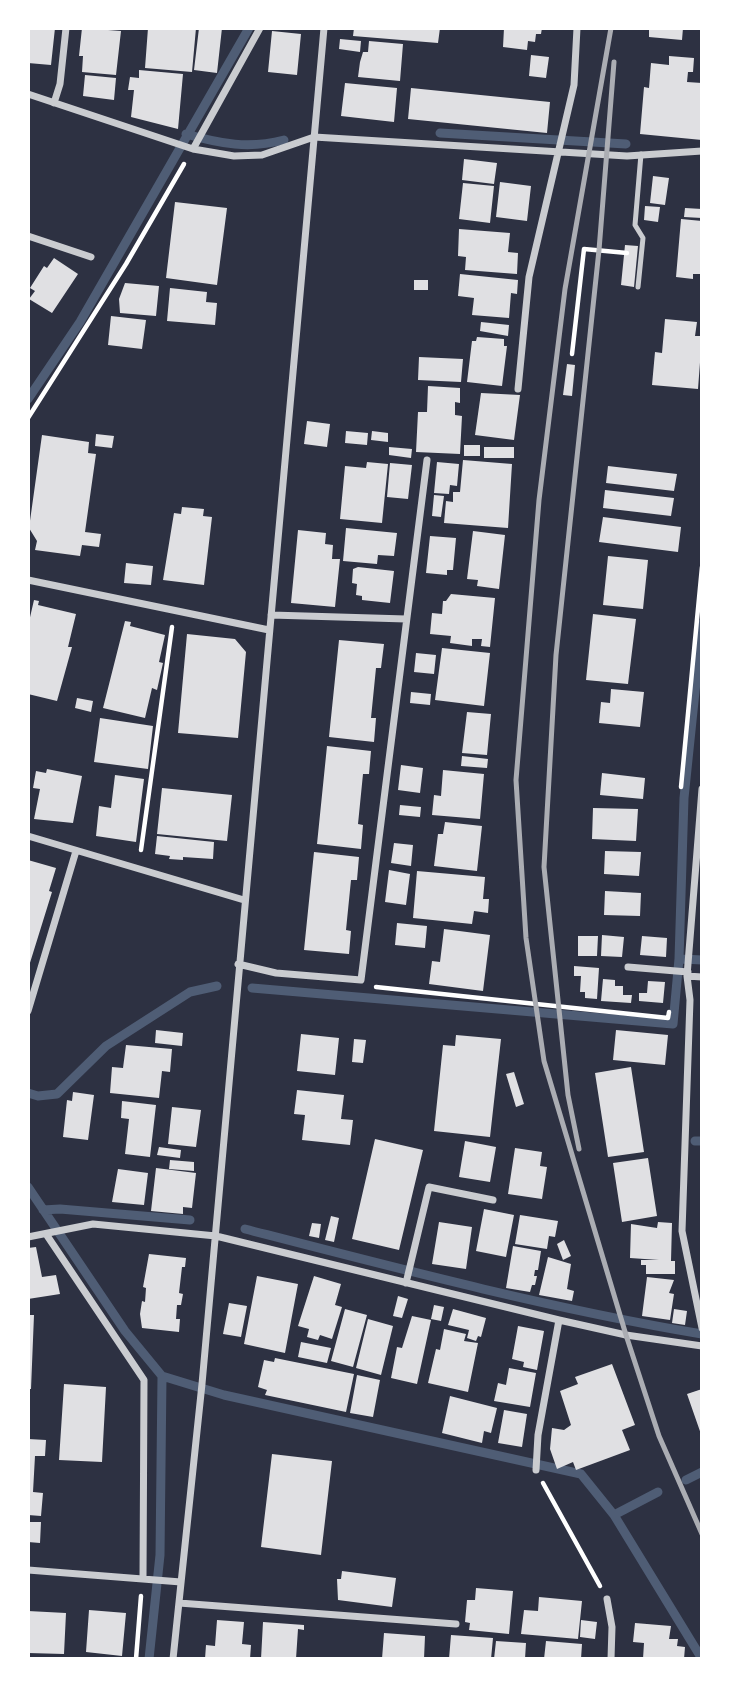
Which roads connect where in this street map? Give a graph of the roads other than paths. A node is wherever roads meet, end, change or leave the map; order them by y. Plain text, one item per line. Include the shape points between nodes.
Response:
1 (66, 28) edge
2 (260, 28) edge
3 (324, 28) edge
4 (577, 28) edge
5 (28, 94) edge
6 (54, 103) junction
7 (314, 137) junction
8 (195, 143) junction
9 (560, 147) junction
10 (702, 151) edge
11 (641, 154) junction
12 (28, 236) edge
13 (91, 257) dead end
14 (638, 287) dead end
15 (518, 389) dead end
16 (427, 460) dead end
17 (28, 580) edge
18 (271, 615) junction
19 (406, 619) junction
20 (269, 630) junction
21 (702, 789) edge
22 (700, 831) edge
23 (28, 836) edge
24 (76, 850) junction
25 (244, 900) junction
26 (238, 964) junction
27 (628, 967) dead end
28 (683, 973) junction
29 (702, 977) edge
30 (28, 1011) edge
31 (494, 1200) dead end
32 (50, 1233) junction
33 (28, 1237) edge
34 (216, 1237) junction
35 (406, 1283) junction
36 (559, 1320) junction
37 (702, 1328) edge
38 (702, 1346) edge
39 (536, 1470) road end
40 (28, 1570) edge
41 (146, 1578) junction
42 (181, 1582) junction
43 (607, 1599) road end
44 (179, 1603) junction
45 (456, 1623) dead end
46 (173, 1659) edge
47 (611, 1659) edge

1 - 6 street
2 - 8 street
3 - 7 street
4 - 9 street via 574,85
5 - 6 street
6 - 8 street via 172,141
7 - 8 street via 262,155 234,156
7 - 9 street
7 - 18 street
9 - 11 street
9 - 15 street via 529,277
10 - 11 street
11 - 14 lane via 635,225 643,238
12 - 13 street
16 - 19 street
17 - 20 street
18 - 19 street
18 - 20 street
19 - 26 street via 361,980 276,973
20 - 25 street
21 - 22 street
22 - 28 street via 689,959
23 - 24 street
24 - 25 street
24 - 30 street
25 - 26 street
26 - 34 street
27 - 28 street
28 - 29 street
28 - 37 street via 690,1000 682,1231
31 - 35 street via 429,1188
32 - 33 street
32 - 34 street via 93,1224
32 - 41 street via 144,1380
34 - 35 street
34 - 42 street
35 - 36 street
36 - 38 street
36 - 39 street
40 - 41 street
41 - 42 street
42 - 44 street
43 - 47 street
44 - 45 street
44 - 46 street

